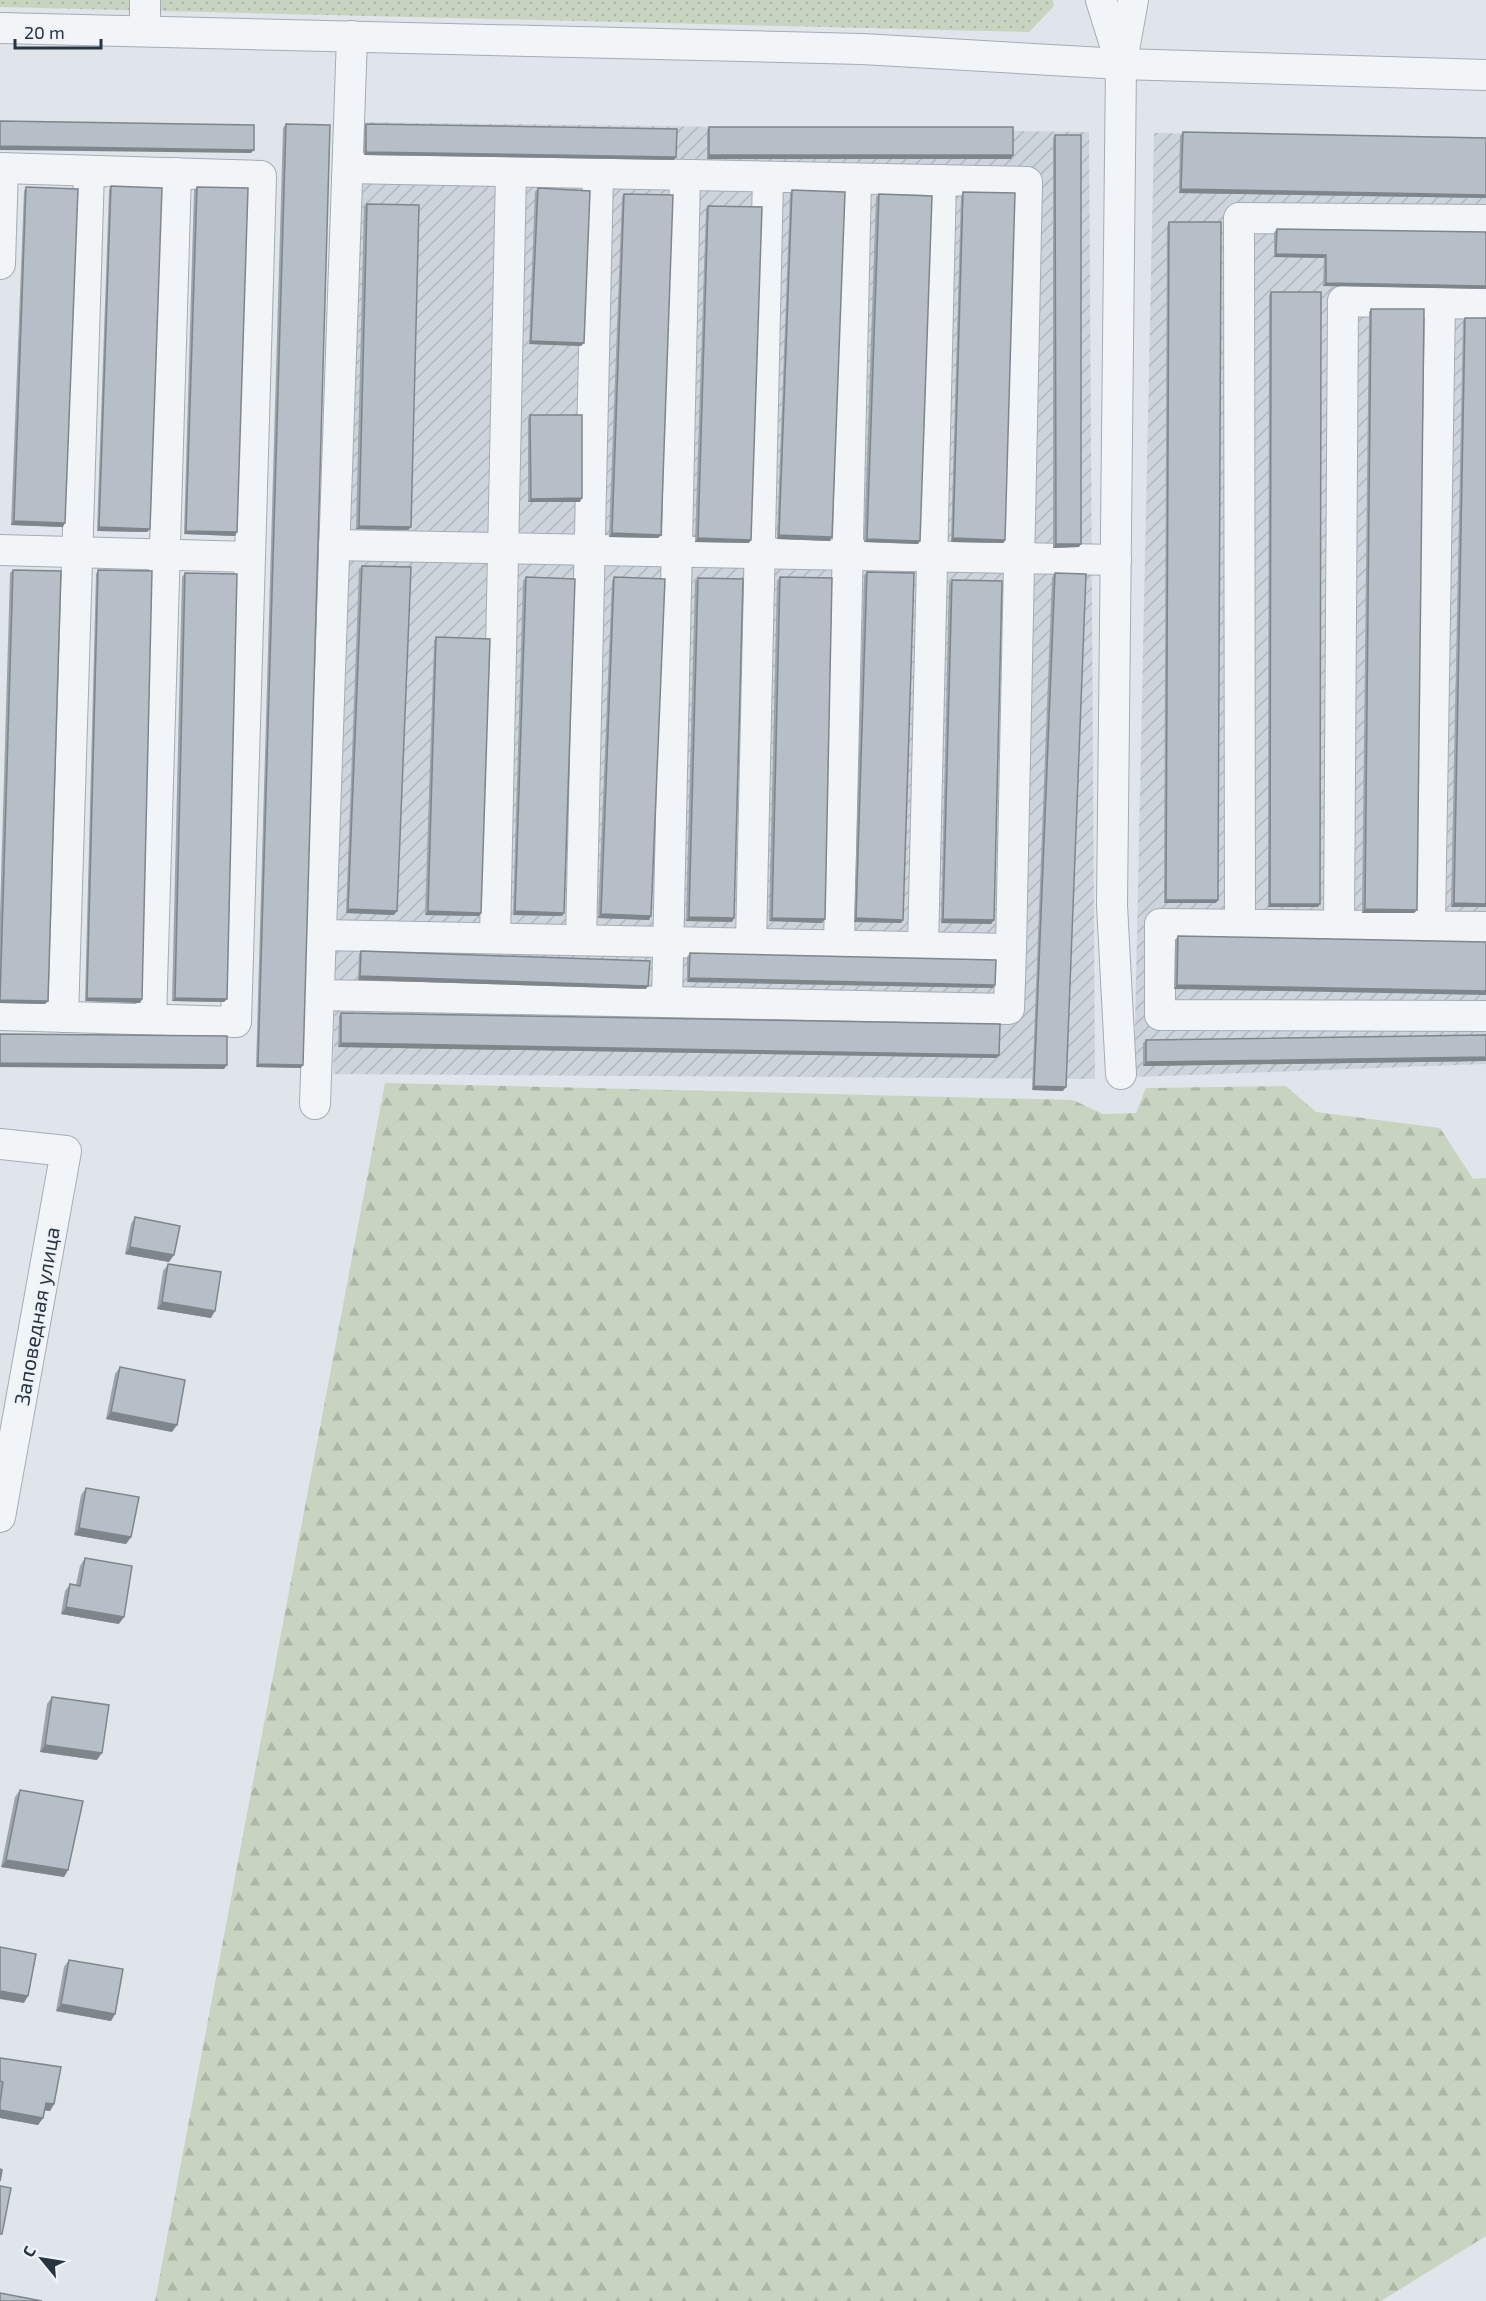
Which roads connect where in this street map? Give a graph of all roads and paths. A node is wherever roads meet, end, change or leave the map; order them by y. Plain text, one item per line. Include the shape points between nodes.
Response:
1 (146, 0) edge
2 (1101, 0) edge
3 (1133, 0) edge
4 (0, 28) edge
5 (145, 31) junction
6 (352, 36) junction
7 (1121, 64) junction
8 (1486, 75) edge
9 (1, 168) edge
10 (348, 168) junction
11 (89, 171) junction
12 (511, 172) junction
13 (176, 173) junction
14 (598, 173) junction
15 (685, 175) junction
16 (768, 177) junction
17 (856, 178) junction
18 (941, 180) junction
19 (1486, 220) edge
20 (0, 264) edge
21 (1440, 303) junction
22 (1486, 304) edge
23 (334, 544) junction
24 (504, 548) junction
25 (0, 550) edge
26 (590, 550) junction
27 (676, 551) junction
28 (77, 552) junction
29 (760, 553) junction
30 (164, 554) junction
31 (847, 555) junction
32 (250, 557) junction
33 (932, 557) junction
34 (1020, 558) junction
35 (1116, 560) junction
36 (1240, 925) junction
37 (1339, 926) junction
38 (1430, 926) junction
39 (1486, 927) edge
40 (321, 935) junction
41 (495, 938) junction
42 (581, 940) junction
43 (668, 942) junction
44 (751, 944) junction
45 (839, 945) junction
46 (923, 947) junction
47 (1011, 949) junction
48 (319, 995) junction
49 (667, 1002) junction
50 (0, 1015) edge
51 (1486, 1016) edge
52 (63, 1017) junction
53 (151, 1019) junction
54 (1121, 1074) dead end
55 (315, 1104) dead end
56 (0, 1144) edge
57 (0, 1517) edge

1 - 5 street
2 - 7 street
3 - 7 street
4 - 5 street
5 - 6 street
6 - 7 street via 862,49
6 - 10 street
7 - 8 street
7 - 35 street
9 - 11 street
9 - 20 street
10 - 12 street
10 - 23 street
11 - 13 street
11 - 28 street
12 - 14 street
12 - 24 street
13 - 30 street
13 - 32 street via 261,176
14 - 15 street
14 - 26 street
15 - 16 street
15 - 27 street
16 - 17 street
16 - 29 street
17 - 18 street
17 - 31 street
18 - 33 street
18 - 34 street via 1027,182
19 - 36 street via 1239,218
21 - 22 street
21 - 37 street via 1343,302
21 - 38 street
23 - 24 street
23 - 40 street
24 - 26 street
24 - 41 street
25 - 28 street
26 - 27 street
26 - 42 street
27 - 29 street
27 - 43 street
28 - 30 street
28 - 52 street
29 - 31 street
29 - 44 street
30 - 32 street
30 - 53 street
31 - 33 street
31 - 45 street
32 - 53 street via 236,1022
33 - 34 street
33 - 46 street
34 - 35 street
34 - 47 street
35 - 54 street via 1112,905
36 - 37 street
36 - 51 street via 1160,924 1160,1016
37 - 38 street
38 - 39 street
40 - 41 street
40 - 48 street
41 - 42 street
42 - 43 street
43 - 44 street
43 - 49 street
44 - 45 street
45 - 46 street
46 - 47 street
47 - 49 street via 1009,1009
48 - 49 street
48 - 55 street
50 - 52 street
52 - 53 street
56 - 57 street, Заповедная улица via 66,1152

